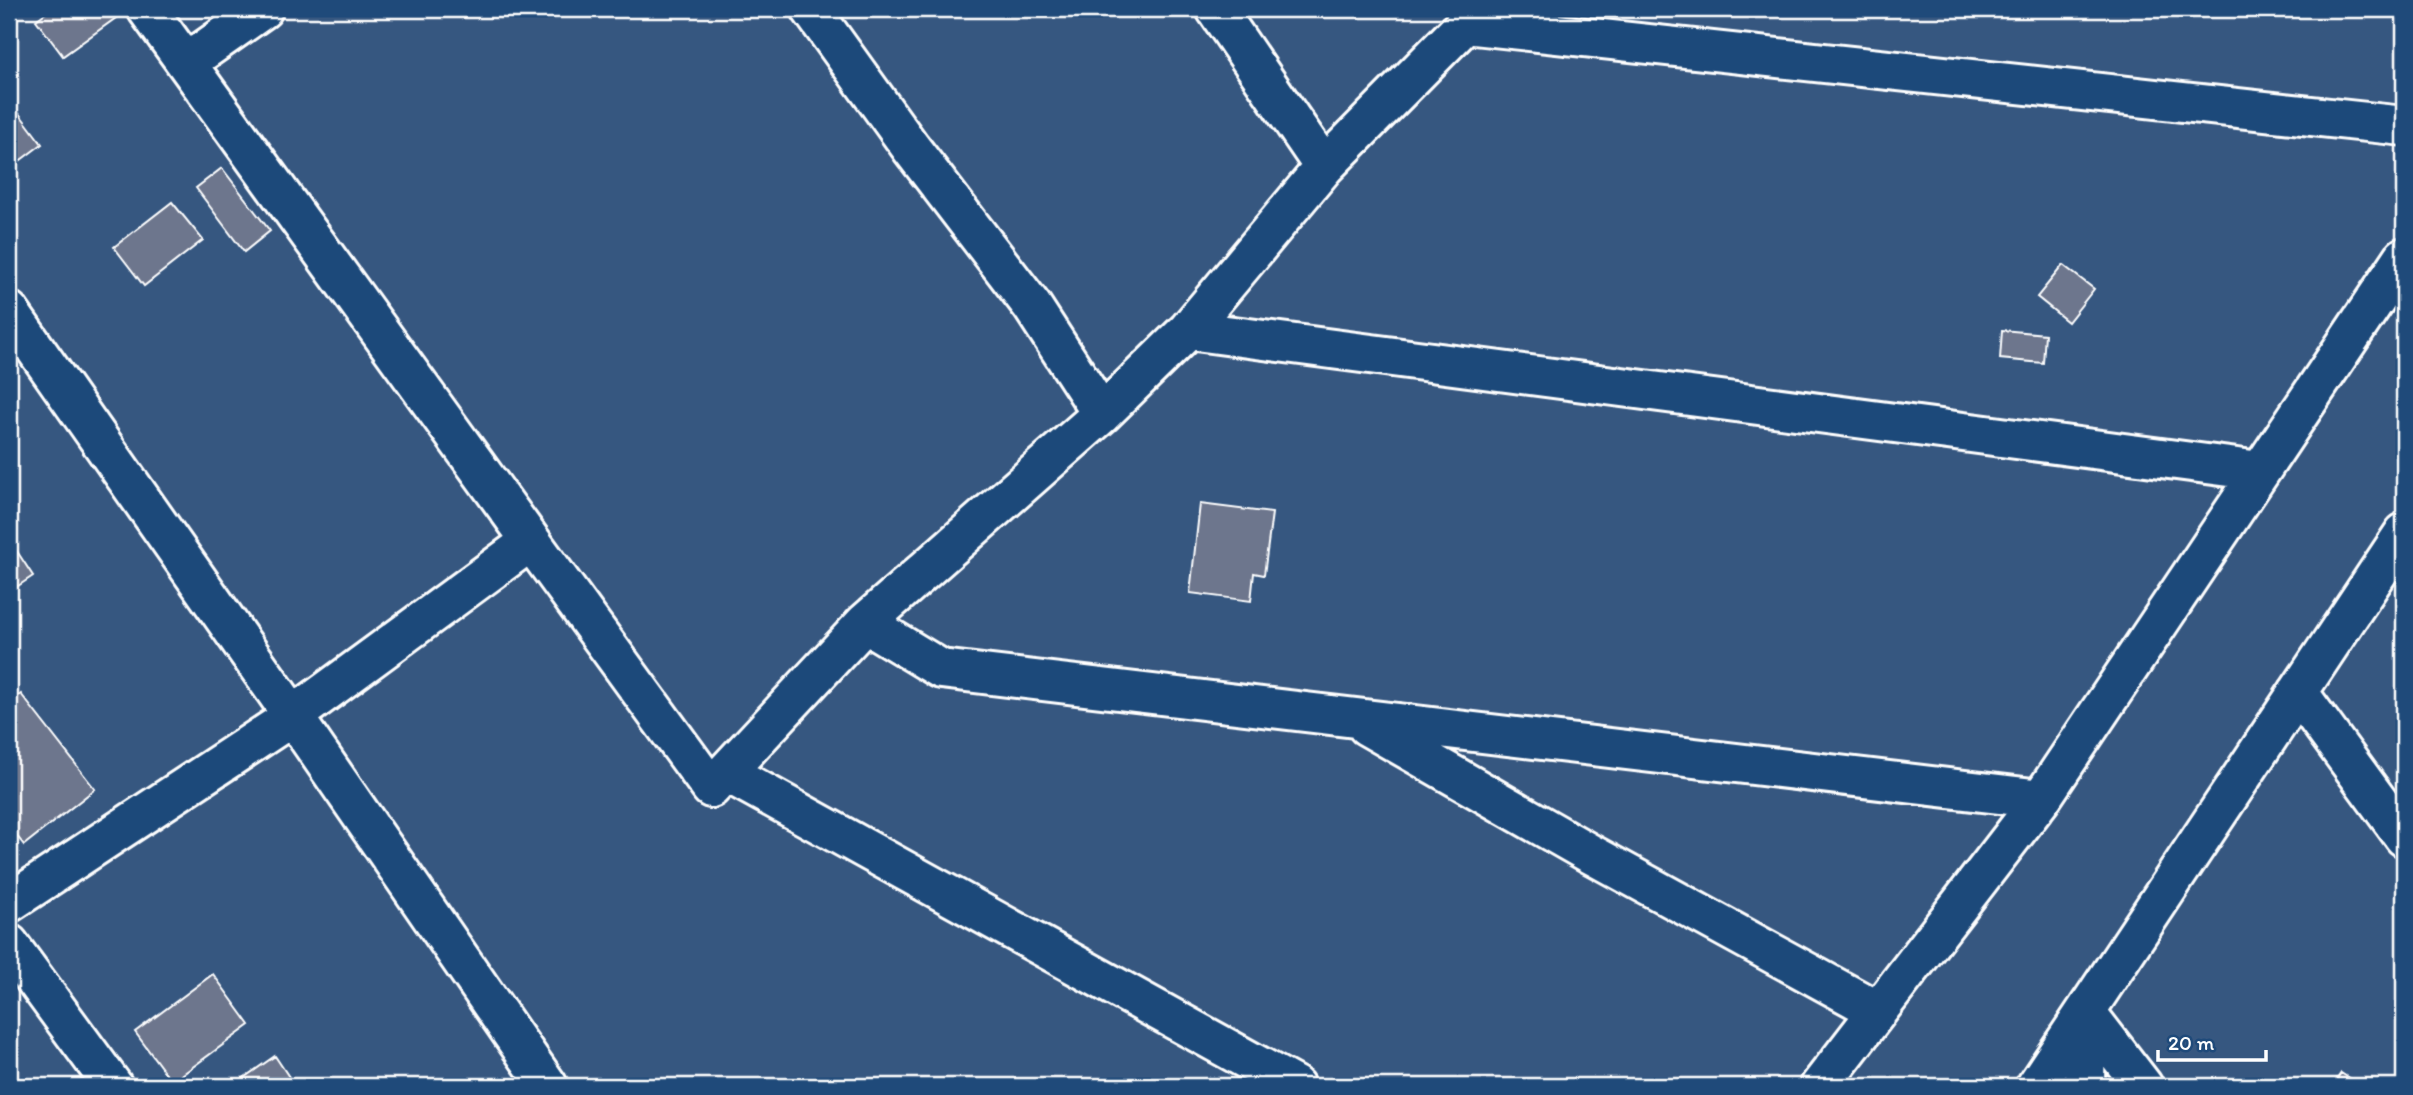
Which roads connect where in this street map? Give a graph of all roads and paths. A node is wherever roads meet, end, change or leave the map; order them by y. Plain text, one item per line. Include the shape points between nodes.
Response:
1 (148, 9) edge
2 (263, 9) edge
3 (811, 9) edge
4 (1216, 9) edge
5 (1473, 16) edge
6 (186, 63) junction
7 (2404, 126) edge
8 (1324, 167) junction
9 (2404, 257) edge
10 (9, 311) edge
11 (1188, 330) junction
12 (1102, 414) junction
13 (2260, 471) junction
14 (2404, 533) edge
15 (530, 541) junction
16 (865, 623) junction
17 (2298, 692) junction
18 (293, 716) junction
19 (1353, 718) junction
20 (726, 772) junction
21 (2040, 799) junction
22 (2404, 837) edge
23 (9, 903) edge
24 (9, 944) edge
25 (1878, 1011) junction
26 (2086, 1012) junction
27 (113, 1086) edge
28 (548, 1086) edge
29 (1295, 1086) edge
30 (1820, 1086) edge
31 (2036, 1086) edge
32 (2085, 1086) edge
33 (2143, 1086) edge

1 - 6 street
2 - 6 street
3 - 12 street via 1032,306
4 - 8 street
5 - 7 street
5 - 8 street
6 - 15 street
8 - 11 street
9 - 13 street
10 - 18 street
11 - 12 street
11 - 13 street
12 - 16 street
13 - 21 street
14 - 17 street
15 - 18 street
15 - 20 street via 711,789
16 - 19 street via 941,669
16 - 20 street
17 - 22 street
17 - 26 street
18 - 23 street
18 - 28 street
19 - 21 street
19 - 25 street
20 - 29 street
21 - 25 street
24 - 27 street
25 - 30 street
26 - 31 street
26 - 32 street
26 - 33 street

